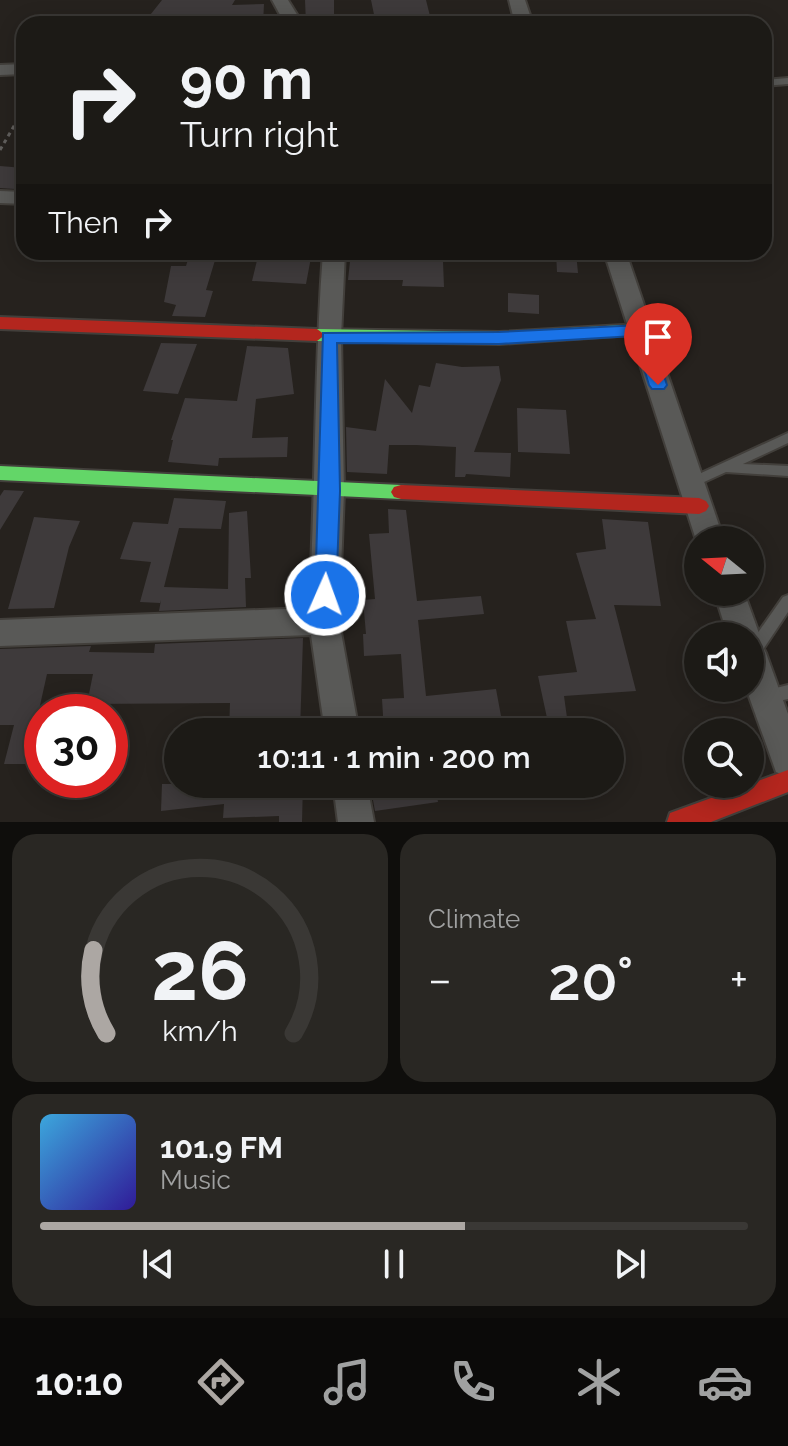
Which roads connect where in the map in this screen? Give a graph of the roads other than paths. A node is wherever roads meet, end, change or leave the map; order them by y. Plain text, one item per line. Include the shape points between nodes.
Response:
1 (334, 260) edge
2 (618, 260) edge
3 (0, 323) edge
4 (641, 330) junction
5 (329, 337) junction
6 (788, 438) edge
7 (723, 467) junction
8 (788, 471) edge
9 (0, 473) edge
10 (330, 491) junction
11 (695, 495) junction
12 (705, 526) edge
13 (788, 601) edge
14 (324, 621) junction
15 (0, 633) edge
16 (764, 634) edge
17 (764, 675) edge
18 (777, 694) edge
19 (340, 718) edge
20 (788, 761) edge
21 (788, 781) edge
22 (352, 798) edge
23 (356, 822) edge
24 (679, 822) edge

1 - 5 street
2 - 4 street
3 - 5 main road
4 - 5 main road via 499,338
4 - 11 street
5 - 10 street
6 - 7 lane
7 - 8 lane
7 - 11 lane
9 - 10 main road
10 - 11 main road
10 - 14 street
11 - 12 street
13 - 16 lane
14 - 15 street
14 - 19 street
17 - 18 street
18 - 20 street
21 - 24 main road
22 - 23 street

